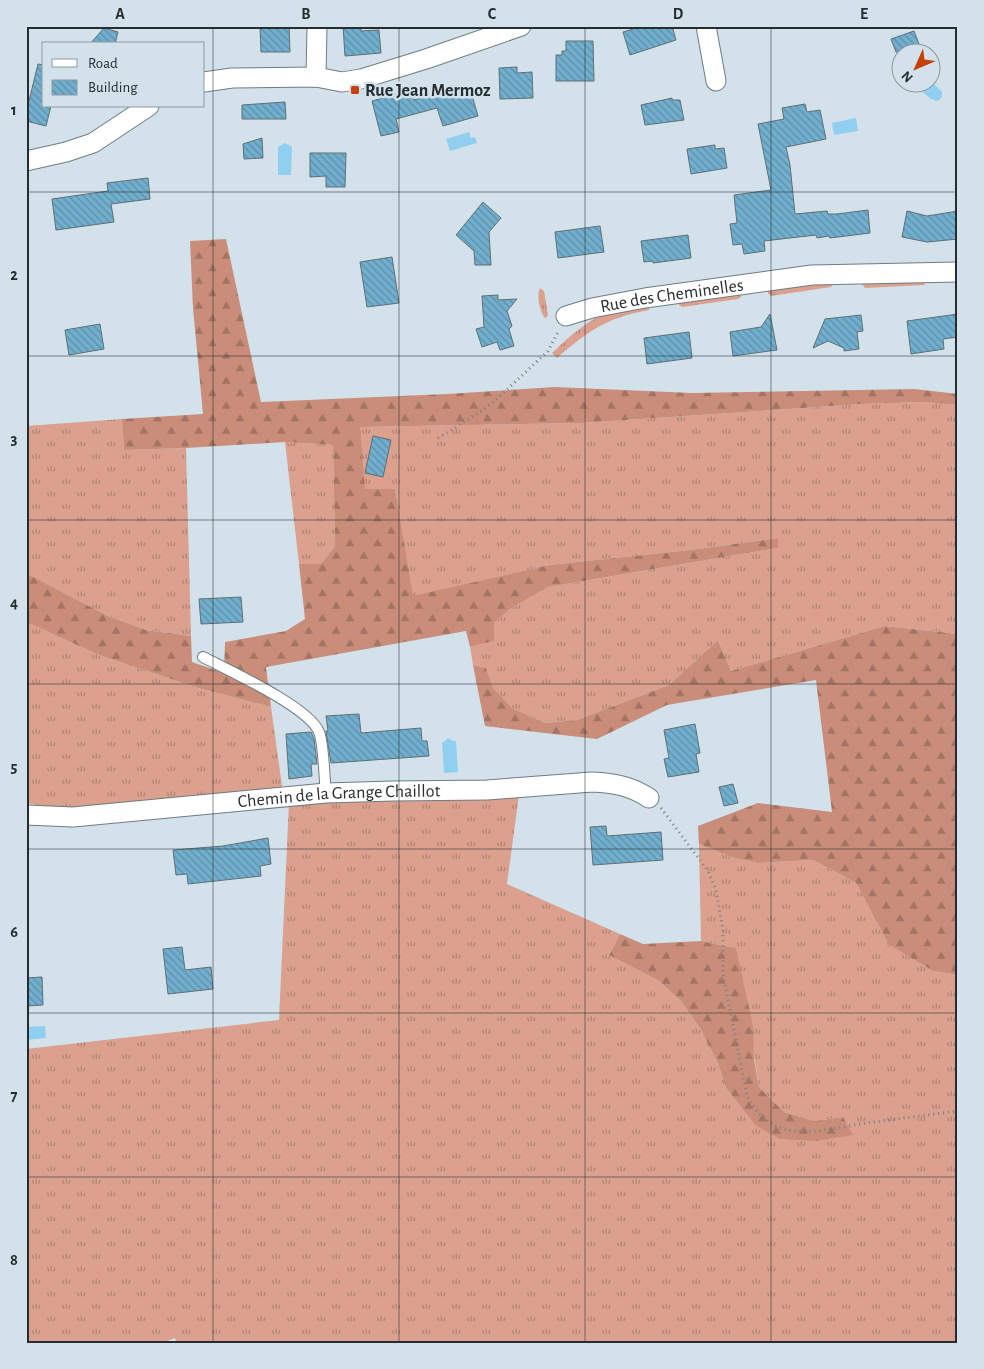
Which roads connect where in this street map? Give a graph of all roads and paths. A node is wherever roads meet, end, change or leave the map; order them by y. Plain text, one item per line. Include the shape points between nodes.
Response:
1 (318, 26) edge
2 (521, 26) edge
3 (706, 26) edge
4 (316, 77) junction
5 (716, 81) dead end
6 (205, 82) edge
7 (146, 108) edge
8 (26, 161) edge
9 (958, 272) edge
10 (566, 316) joint
11 (438, 438) dead end
12 (203, 656) dead end
13 (326, 794) junction
14 (649, 798) joint
15 (26, 815) edge
16 (958, 1112) edge

1 - 4 street
2 - 4 street via 361,79 342,82
3 - 5 street
4 - 6 street via 232,78
7 - 8 street via 93,143
9 - 10 street, Rue des Cheminelles via 812,275 645,298
10 - 11 path via 548,351 483,410
12 - 13 lane via 263,687 315,724 320,734
13 - 14 street, Chemin de la Grange Chaillot via 486,790 592,782 626,786
13 - 15 street, Chemin de la Grange Chaillot via 73,817
14 - 16 path via 660,807 708,871 716,890 723,930 723,974 747,1096 760,1115 783,1129 810,1132

